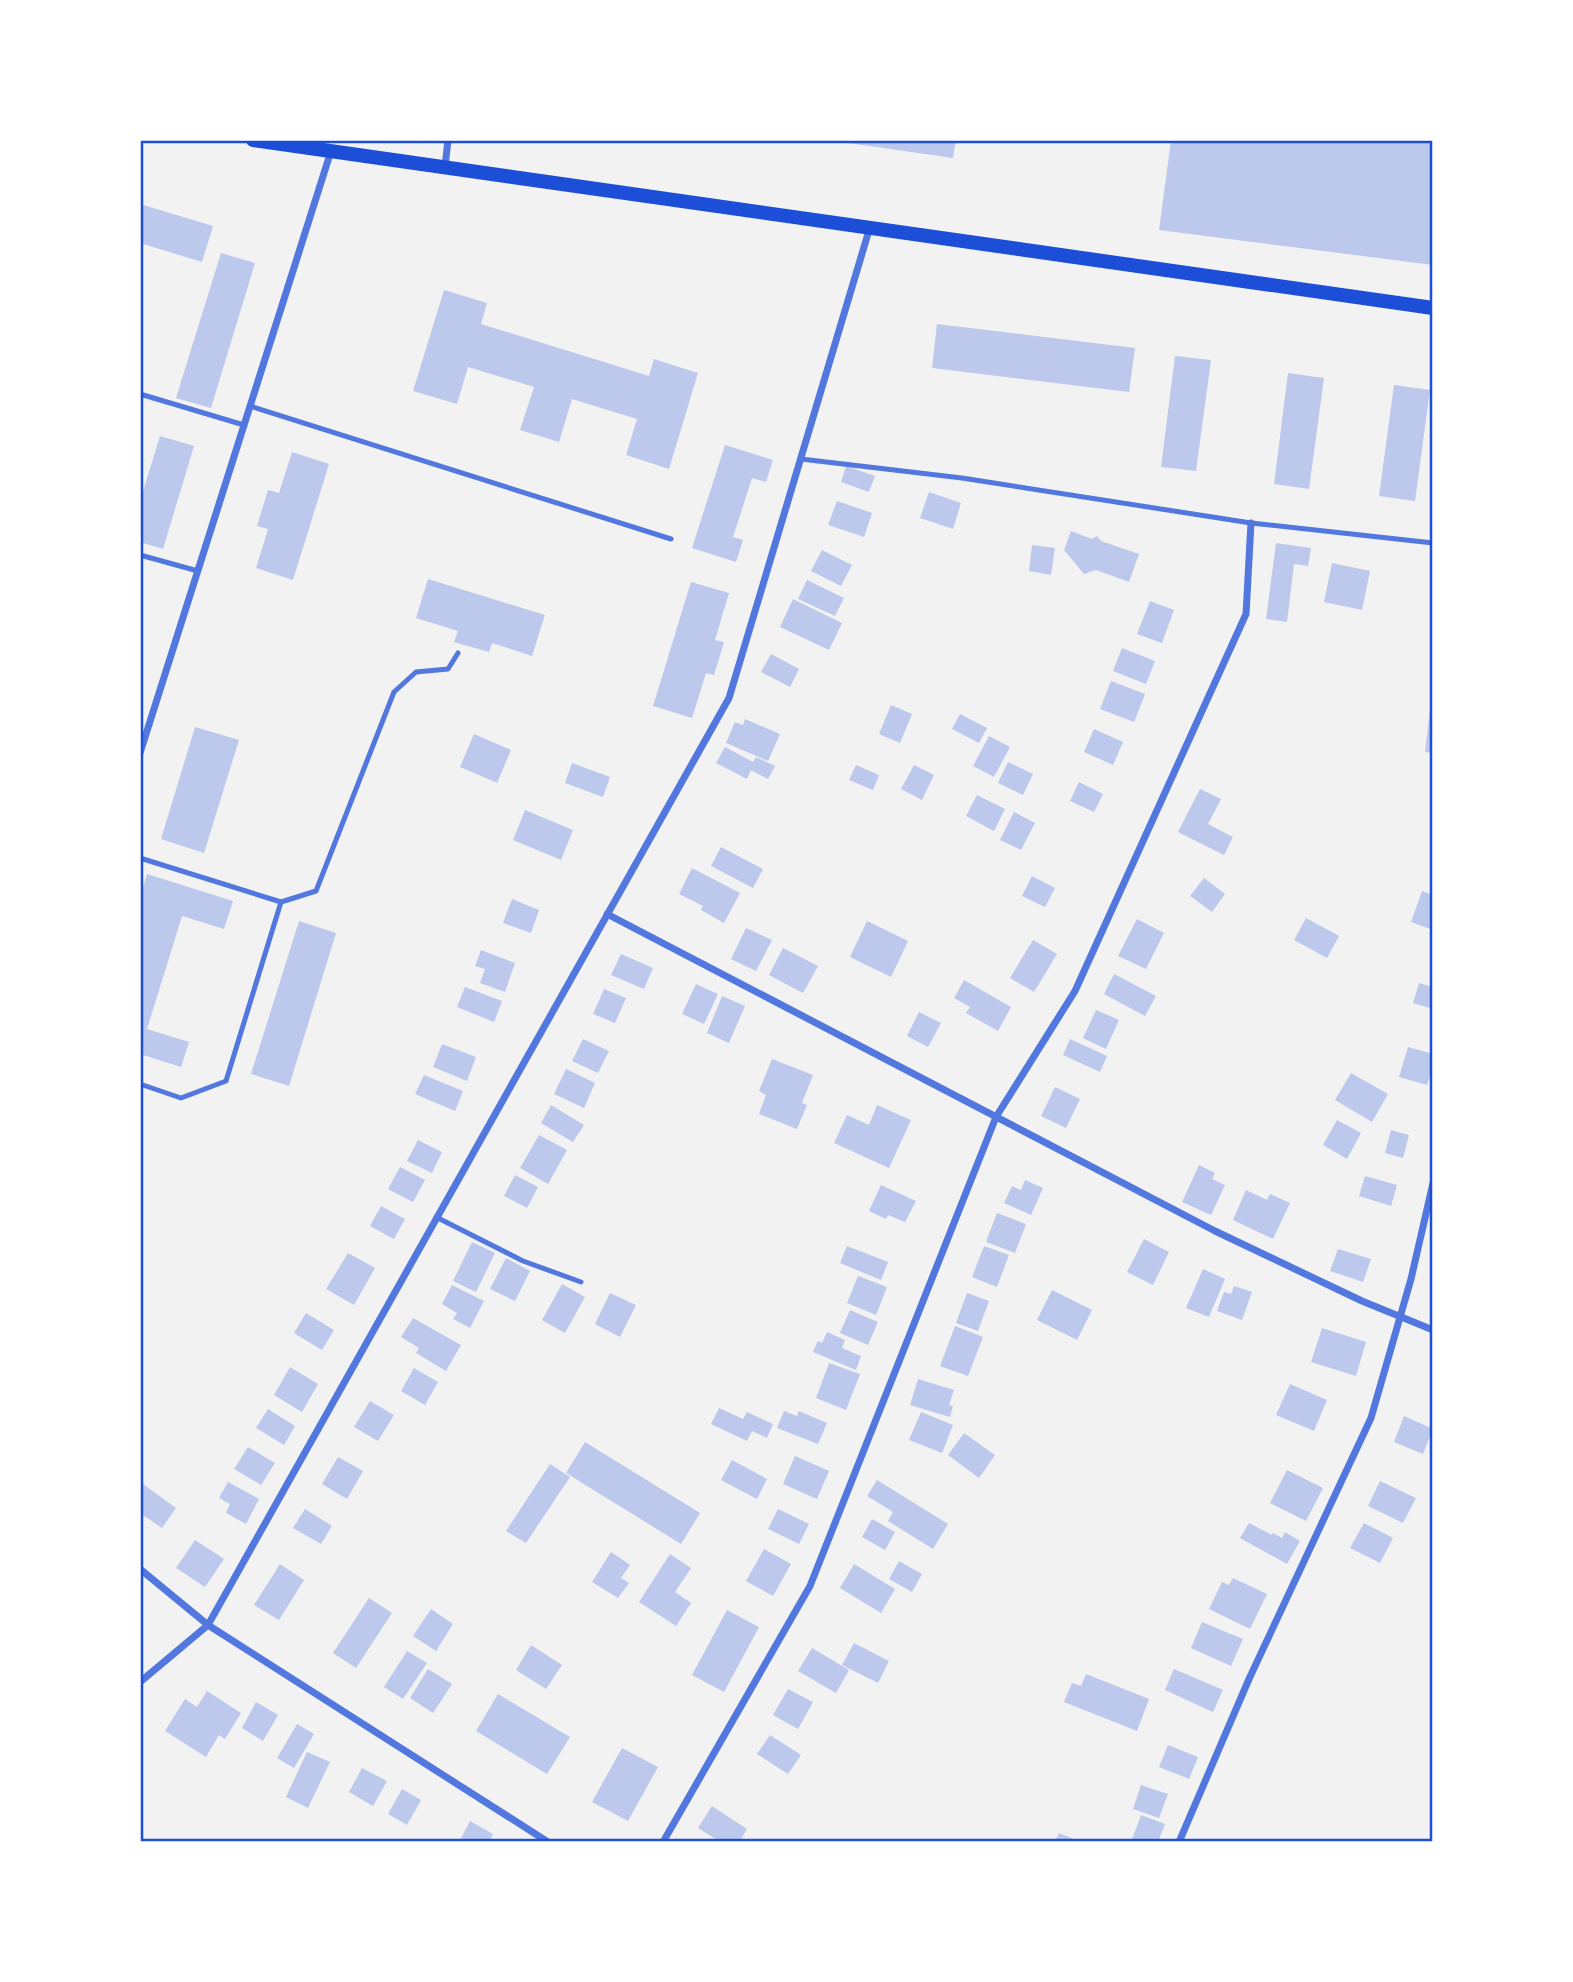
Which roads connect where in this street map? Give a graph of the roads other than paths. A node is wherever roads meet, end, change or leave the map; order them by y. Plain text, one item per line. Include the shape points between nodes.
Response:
1 (253, 140) edge
2 (449, 140) edge
3 (331, 151) junction
4 (445, 167) junction
5 (870, 227) junction
6 (1433, 308) edge
7 (140, 394) edge
8 (250, 406) junction
9 (244, 425) junction
10 (801, 459) junction
11 (1251, 523) junction
12 (671, 539) dead end
13 (1433, 543) edge
14 (140, 555) edge
15 (198, 571) junction
16 (458, 653) dead end
17 (140, 753) edge
18 (140, 858) edge
19 (281, 902) junction
20 (607, 914) junction
21 (140, 1084) edge
22 (996, 1117) junction
23 (1433, 1183) edge
24 (436, 1217) junction
25 (581, 1282) dead end
26 (1400, 1318) junction
27 (1433, 1330) edge
28 (140, 1569) edge
29 (208, 1625) junction
30 (140, 1682) edge
31 (548, 1842) edge
32 (663, 1842) edge
33 (1179, 1842) edge

1 - 3 main road
2 - 4 street
3 - 4 main road
3 - 8 street
4 - 5 main road
5 - 6 main road
5 - 10 street
7 - 9 lane
8 - 9 street
8 - 12 lane
9 - 15 street
10 - 11 lane via 961,478
10 - 20 street via 729,698
11 - 13 lane
11 - 22 street via 1246,614 1074,991
14 - 15 lane
15 - 17 street
16 - 19 lane via 448,669 416,672 394,692 316,891
18 - 19 lane
19 - 21 lane via 226,1081 181,1098
20 - 22 street
20 - 24 street
22 - 26 street via 1215,1231
22 - 32 street via 810,1587
23 - 26 street
24 - 25 lane via 523,1261
24 - 29 street
26 - 27 street
26 - 33 street via 1371,1418
28 - 29 street
29 - 30 street
29 - 31 street

